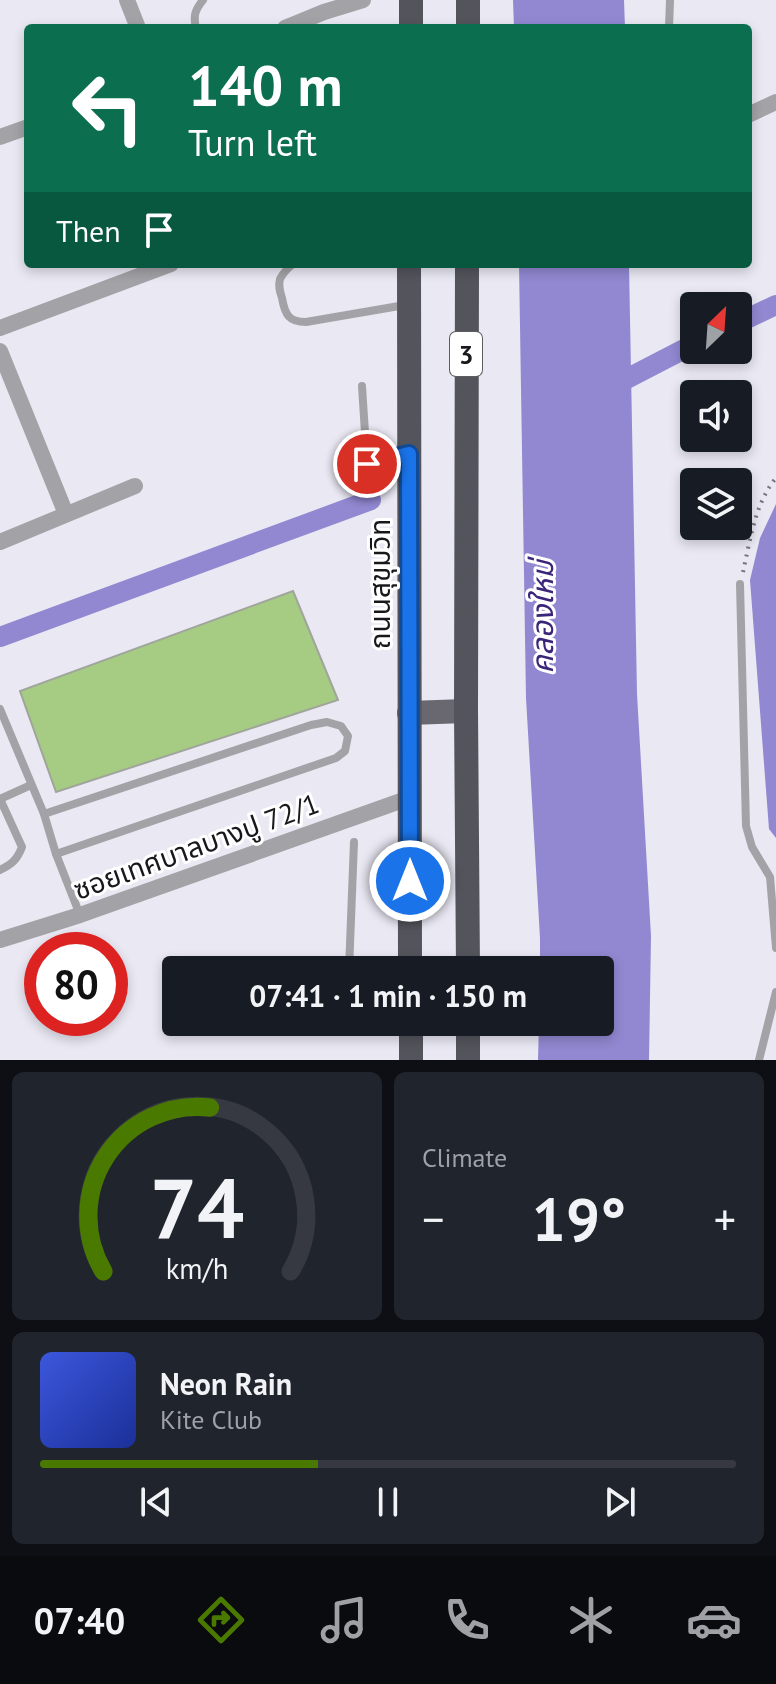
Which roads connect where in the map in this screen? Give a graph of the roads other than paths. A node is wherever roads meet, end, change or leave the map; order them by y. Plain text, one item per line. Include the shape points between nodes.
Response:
1 (127, 0) edge
2 (203, 0) edge
3 (363, 0) edge
4 (411, 0) edge
5 (468, 0) edge
6 (670, 0) edge
7 (320, 6) edge
8 (136, 24) edge
9 (195, 24) edge
10 (291, 24) edge
11 (411, 24) edge
12 (468, 24) edge
13 (669, 24) edge
14 (776, 102) edge
15 (752, 113) edge
16 (24, 128) edge
17 (0, 137) edge
18 (160, 268) edge
19 (289, 268) edge
20 (409, 268) edge
21 (467, 268) edge
22 (409, 304) junction
23 (0, 328) edge
24 (0, 351) edge
25 (362, 386) dead end
26 (409, 454) junction
27 (135, 486) dead end
28 (66, 514) junction
29 (0, 542) edge
30 (740, 584) road end
31 (0, 709) edge
32 (466, 711) junction
33 (409, 713) junction
34 (31, 785) junction
35 (409, 798) junction
36 (0, 799) edge
37 (44, 814) junction
38 (354, 842) dead end
39 (56, 854) junction
40 (0, 870) edge
41 (773, 876) edge
42 (80, 915) junction
43 (0, 940) edge
44 (776, 948) edge
45 (350, 956) edge
46 (410, 956) edge
47 (468, 956) edge
48 (776, 992) edge
49 (411, 1036) edge
50 (468, 1036) edge
51 (411, 1060) edge
52 (468, 1060) edge
53 (759, 1060) edge

1 - 8 street
2 - 9 lane
3 - 7 street
4 - 11 highway
5 - 12 highway
6 - 13 lane
7 - 10 street
14 - 15 street
16 - 17 street
18 - 23 street
19 - 22 lane via 279,284 285,313 296,322
20 - 22 highway, ถนนสุขุมวิท / 3
21 - 32 highway, 3
22 - 26 highway, ถนนสุขุมวิท / 3
24 - 28 street
25 - 26 lane via 367,464
26 - 33 highway, ถนนสุขุมวิท / 3
27 - 28 street
28 - 29 street
30 - 41 lane via 746,826 752,847
31 - 34 lane
32 - 33 main road
32 - 47 highway, 3
33 - 35 highway, ถนนสุขุมวิท / 3
34 - 36 lane
34 - 37 lane
35 - 42 street, ซอยเทศบาลบางปู 72/1
35 - 46 highway, ถนนสุขุมวิท / 3
36 - 40 lane via 22,847 18,858
37 - 39 lane
37 - 39 lane via 311,725 341,726 348,736 345,751 336,758
38 - 45 lane
39 - 42 lane
41 - 44 lane
42 - 43 street, ซอยเทศบาลบางปู 72/1
48 - 53 lane
49 - 51 highway
50 - 52 highway

